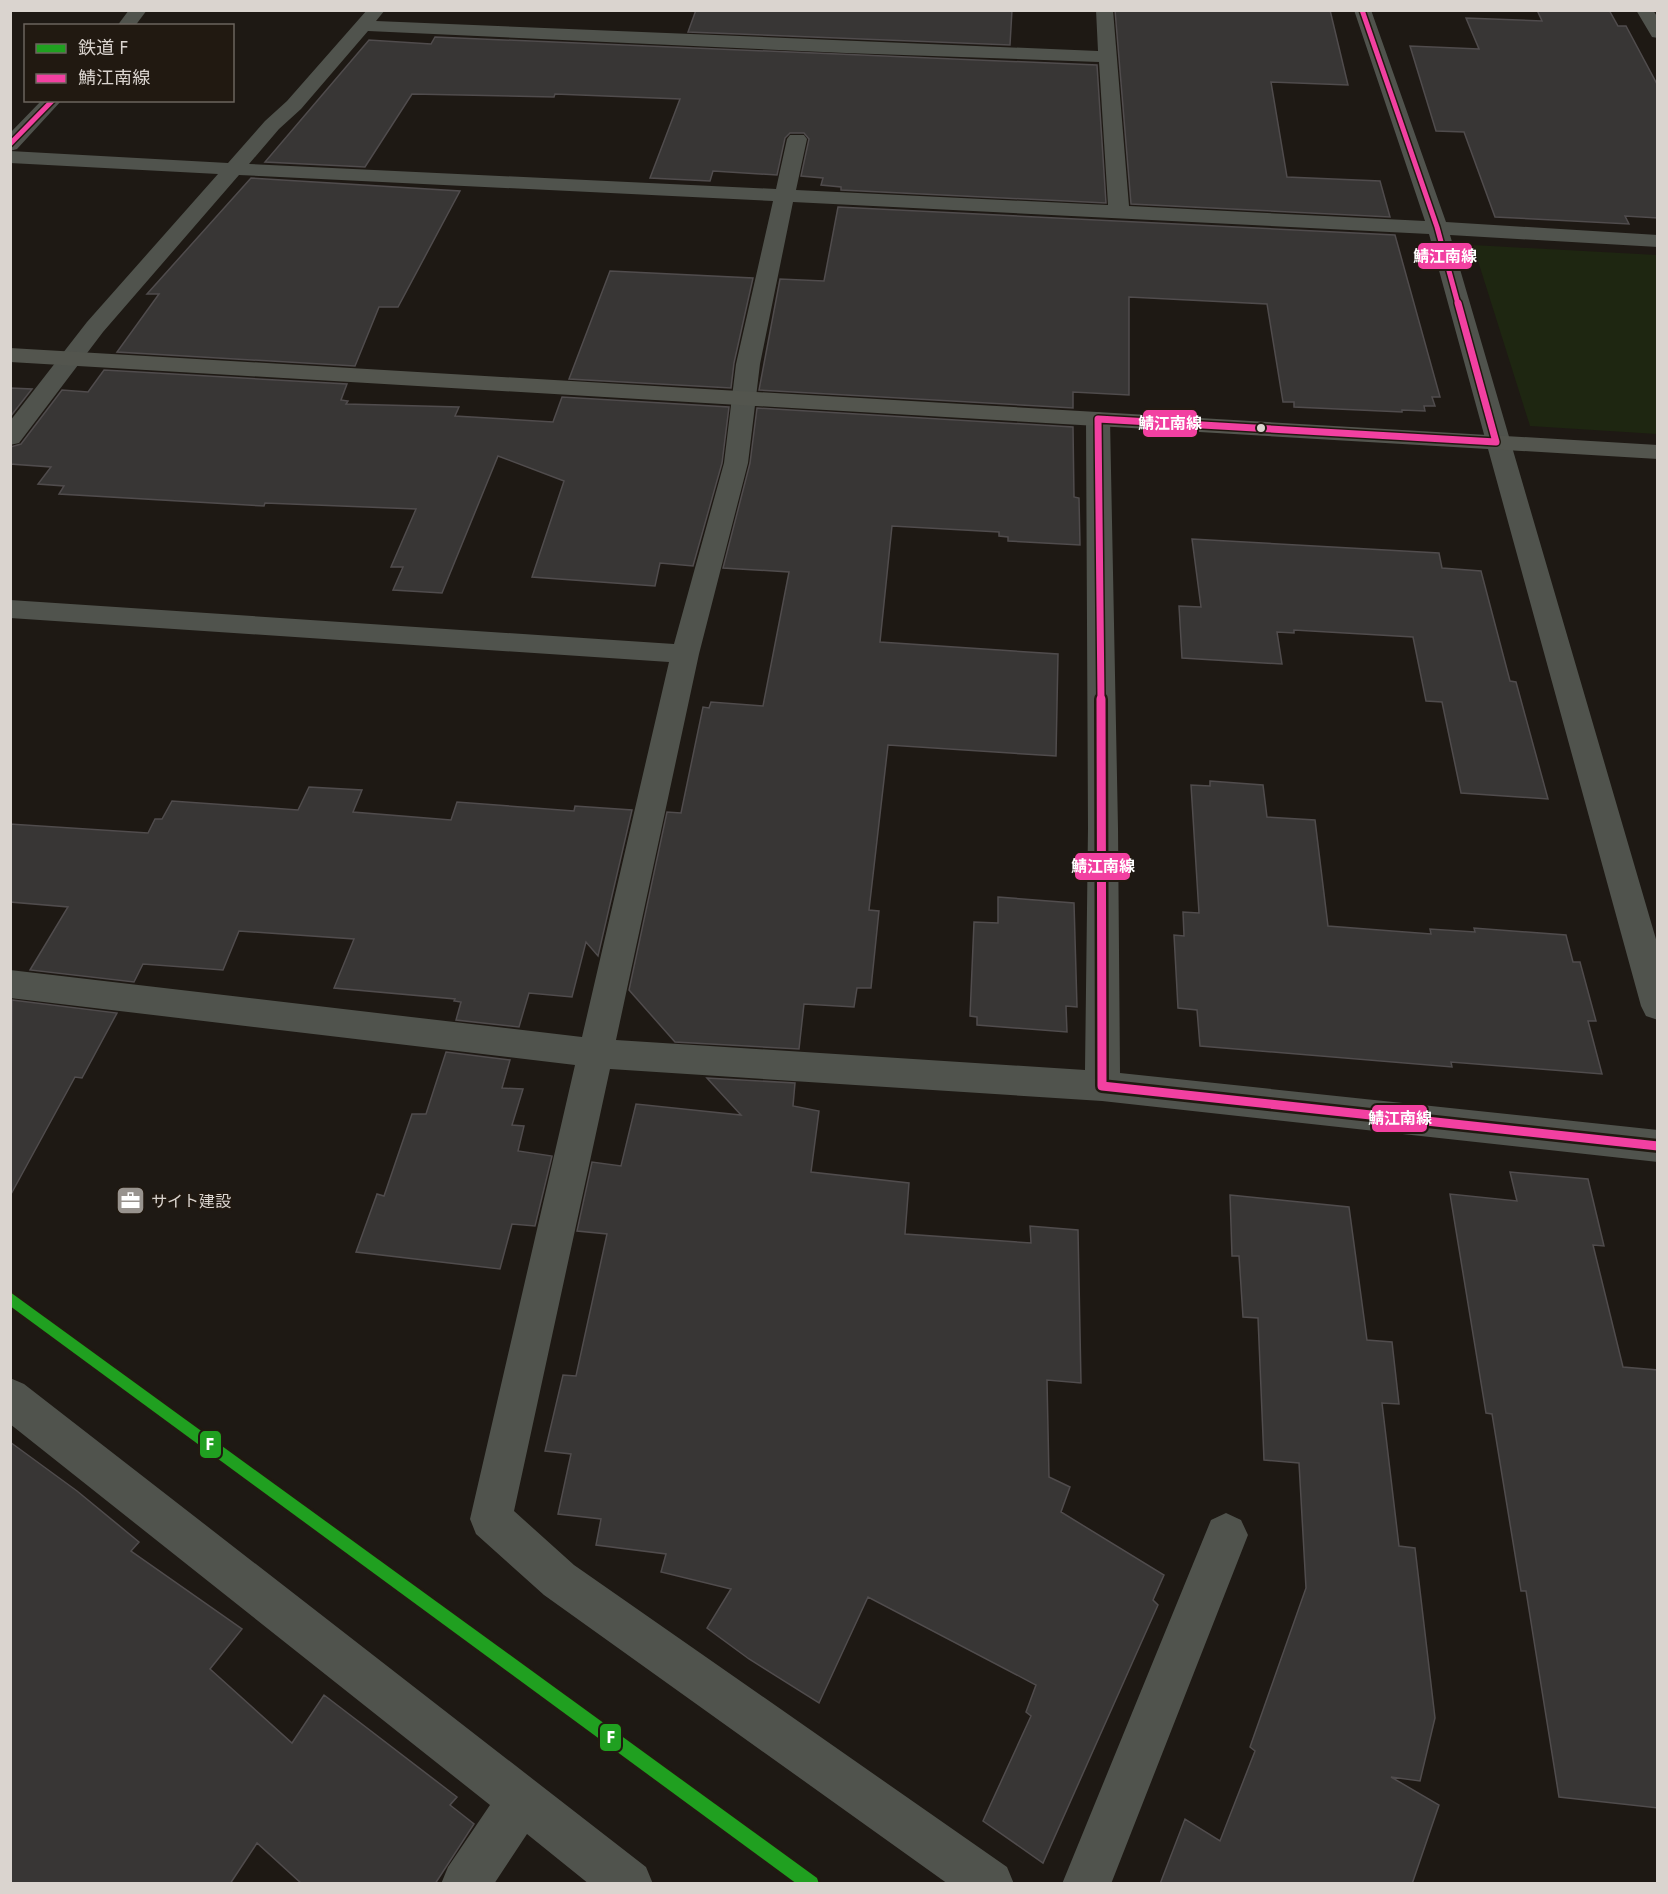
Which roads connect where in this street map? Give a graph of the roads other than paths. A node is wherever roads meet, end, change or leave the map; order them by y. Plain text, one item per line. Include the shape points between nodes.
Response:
1 (139, 10) edge
2 (377, 10) edge
3 (1104, 10) edge
4 (1362, 10) edge
5 (1644, 10) edge
6 (126, 24) edge
7 (364, 26) junction
8 (1658, 33) edge
9 (1106, 57) junction
10 (51, 102) edge
11 (797, 139) dead end
12 (10, 145) edge
13 (10, 157) edge
14 (233, 170) junction
15 (785, 197) junction
16 (1119, 211) junction
17 (1437, 227) junction
18 (1658, 241) edge
19 (10, 355) edge
20 (70, 360) junction
21 (743, 400) junction
22 (1098, 419) junction
23 (10, 438) edge
24 (1496, 442) junction
25 (1658, 452) edge
26 (10, 609) edge
27 (685, 654) junction
28 (10, 984) edge
29 (1658, 1006) edge
30 (595, 1053) junction
31 (1102, 1086) junction
32 (1658, 1146) edge
33 (10, 1398) edge
34 (1226, 1535) dead end
35 (522, 1800) junction
36 (465, 1884) edge
37 (629, 1884) edge
38 (990, 1884) edge
39 (1086, 1884) edge

1 - 6 street
2 - 7 street
3 - 9 street
4 - 17 street
5 - 8 street
7 - 9 street
7 - 14 street
9 - 16 street
10 - 12 street
11 - 15 street
13 - 14 street
14 - 15 street
14 - 20 street
15 - 16 street
15 - 21 street
16 - 17 street
17 - 18 street
17 - 24 street
19 - 20 street
20 - 21 street
20 - 23 street
21 - 22 street
21 - 27 street via 736,463
22 - 24 street
22 - 31 street
24 - 25 street
24 - 29 street
26 - 27 street
27 - 30 street
28 - 30 street
30 - 31 street
30 - 38 street via 490,1519 559,1580
31 - 32 street
33 - 35 street
34 - 39 street
35 - 36 street
35 - 37 street

